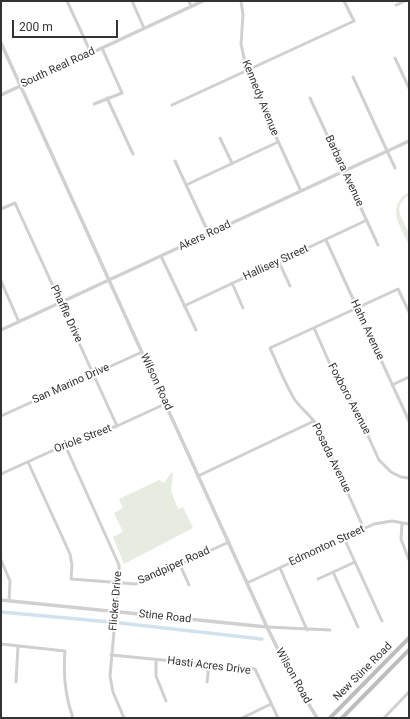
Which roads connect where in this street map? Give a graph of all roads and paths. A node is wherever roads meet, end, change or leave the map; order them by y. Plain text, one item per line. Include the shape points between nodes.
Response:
1 (67, 1) edge
2 (132, 1) edge
3 (189, 1) edge
4 (203, 1) edge
5 (241, 1) edge
6 (344, 1) edge
7 (405, 1) edge
8 (396, 5) dead end
9 (191, 6) junction
10 (144, 28) junction
11 (1, 43) edge
12 (102, 48) junction
13 (91, 53) junction
14 (395, 58) dead end
15 (248, 70) junction
16 (354, 77) dead end
17 (21, 86) junction
18 (409, 88) edge
19 (1, 95) edge
20 (107, 98) junction
21 (310, 98) dead end
22 (94, 104) dead end
23 (172, 105) dead end
24 (220, 138) dead end
25 (409, 141) edge
26 (278, 142) junction
27 (388, 151) junction
28 (133, 154) dead end
29 (175, 161) dead end
30 (232, 163) junction
31 (396, 168) dead end
32 (344, 171) junction
33 (186, 185) junction
34 (301, 191) junction
35 (1, 209) edge
36 (367, 220) junction
37 (209, 234) junction
38 (326, 240) junction
39 (378, 244) dead end
40 (161, 256) junction
41 (279, 262) junction
42 (1, 281) edge
43 (109, 281) junction
44 (232, 284) junction
45 (290, 286) dead end
46 (61, 303) junction
47 (184, 306) junction
48 (243, 308) dead end
49 (357, 308) junction
50 (409, 312) edge
51 (19, 322) junction
52 (314, 328) junction
53 (1, 330) edge
54 (196, 330) dead end
55 (142, 352) junction
56 (93, 374) junction
57 (409, 377) edge
58 (392, 385) junction
59 (165, 404) junction
60 (1, 416) edge
61 (314, 421) junction
62 (409, 421) edge
63 (117, 426) junction
64 (65, 445) junction
65 (28, 462) junction
66 (1, 474) edge
67 (198, 476) junction
68 (409, 478) edge
69 (402, 523) junction
70 (409, 524) edge
71 (364, 529) junction
72 (344, 538) junction
73 (229, 542) junction
74 (1, 560) edge
75 (409, 560) edge
76 (355, 562) junction
77 (180, 565) junction
78 (280, 568) junction
79 (333, 572) junction
80 (318, 579) dead end
81 (247, 583) junction
82 (118, 584) junction
83 (189, 585) dead end
84 (1, 600) edge
85 (9, 601) junction
86 (116, 612) junction
87 (382, 621) dead end
88 (267, 627) junction
89 (358, 627) dead end
90 (307, 630) junction
91 (330, 630) dead end
92 (409, 638) edge
93 (1, 644) edge
94 (18, 646) junction
95 (409, 650) edge
96 (111, 655) junction
97 (156, 660) junction
98 (209, 665) junction
99 (16, 682) dead end
100 (207, 682) dead end
101 (409, 692) edge
102 (166, 701) dead end
103 (271, 704) junction
104 (73, 718) edge
105 (124, 718) edge
106 (242, 718) edge
107 (278, 718) edge
108 (317, 718) edge
109 (330, 718) edge
110 (342, 718) edge
111 (384, 718) edge

1 - 13 street
2 - 10 street
3 - 9 street
4 - 9 street, South Real Road
5 - 15 street, Kennedy Avenue via 241,44
6 - 15 street via 354,21
7 - 8 street
9 - 10 street, South Real Road
10 - 12 street, South Real Road
11 - 17 street, Wilson Road
12 - 13 street, South Real Road
12 - 20 street via 122,93
13 - 17 street, South Real Road
14 - 18 street
15 - 23 street
15 - 26 street, Kennedy Avenue
16 - 27 street
17 - 19 street, South Real Road
17 - 43 street, Wilson Road
20 - 22 street
20 - 28 street
21 - 32 street, Barbara Avenue
24 - 30 street
25 - 27 street, Akers Road
26 - 30 street
26 - 34 street, Kennedy Avenue
27 - 31 street
27 - 32 street, Akers Road
29 - 33 street
30 - 33 street
32 - 34 street, Akers Road
32 - 36 street, Barbara Avenue
33 - 37 street
34 - 37 street, Akers Road
35 - 46 street, Phaffle Drive via 15,203
36 - 38 street, Hallisey Street
36 - 39 street, Barbara Avenue
37 - 40 street, Akers Road
38 - 41 street, Hallisey Street
38 - 49 street, Hahn Avenue
40 - 43 street, Akers Road
40 - 47 street
41 - 44 street, Hallisey Street
41 - 45 street
42 - 51 street
43 - 46 street, Akers Road
43 - 55 street, Wilson Road
44 - 47 street, Hallisey Street
44 - 48 street
46 - 51 street, Akers Road
46 - 56 street, Phaffle Drive
47 - 54 street
49 - 50 street via 398,289
49 - 52 street
49 - 58 street, Hahn Avenue
51 - 53 street, Akers Road
52 - 61 street, Posada Avenue via 270,348 293,397
52 - 68 street, Foxboro Avenue via 337,380 353,403 379,460 391,472
55 - 56 street, San Marino Drive
55 - 59 street, Wilson Road
56 - 60 street, San Marino Drive
56 - 63 street, Phaffle Drive
57 - 58 street
58 - 62 street, Hahn Avenue
59 - 63 street, Oriole Street
59 - 67 street, Wilson Road
61 - 67 street
61 - 71 street, Posada Avenue
63 - 64 street, Oriole Street
64 - 65 street, Oriole Street
64 - 82 street, Flicker Drive via 117,559
65 - 66 street, Oriole Street
65 - 82 street, Sandpiper Road via 70,554 71,579
67 - 73 street, Wilson Road
69 - 70 street, Edmonton Street
69 - 71 street, Edmonton Street via 386,521
69 - 75 street via 401,539
71 - 72 street, Edmonton Street
72 - 76 street
72 - 78 street, Edmonton Street
73 - 77 street, Sandpiper Road
73 - 81 street, Wilson Road
74 - 85 street via 10,581
76 - 79 street
76 - 87 street
77 - 82 street, Sandpiper Road via 141,582
77 - 83 street
78 - 81 street, Edmonton Street
78 - 90 street
79 - 80 street
79 - 89 street
81 - 88 street, Wilson Road
82 - 86 street, Flicker Drive
84 - 85 street, Stine Road
85 - 86 street, Stine Road
86 - 88 street, Stine Road
86 - 96 street, Flicker Drive
88 - 90 street, Stine Road
88 - 108 street, Wilson Road via 287,668
90 - 91 street, Stine Road
92 - 109 main road, New Stine Road
93 - 94 street
94 - 99 street
94 - 104 street via 65,651 65,688
95 - 110 main road, New Stine Road
96 - 97 street, Hasti Acres Drive
96 - 105 street, Flicker Drive via 111,684
97 - 98 street, Hasti Acres Drive
97 - 102 street via 156,676
98 - 100 street
98 - 103 street, Hasti Acres Drive via 255,669
101 - 111 street
103 - 106 street
103 - 107 street, Hasti Acres Drive

